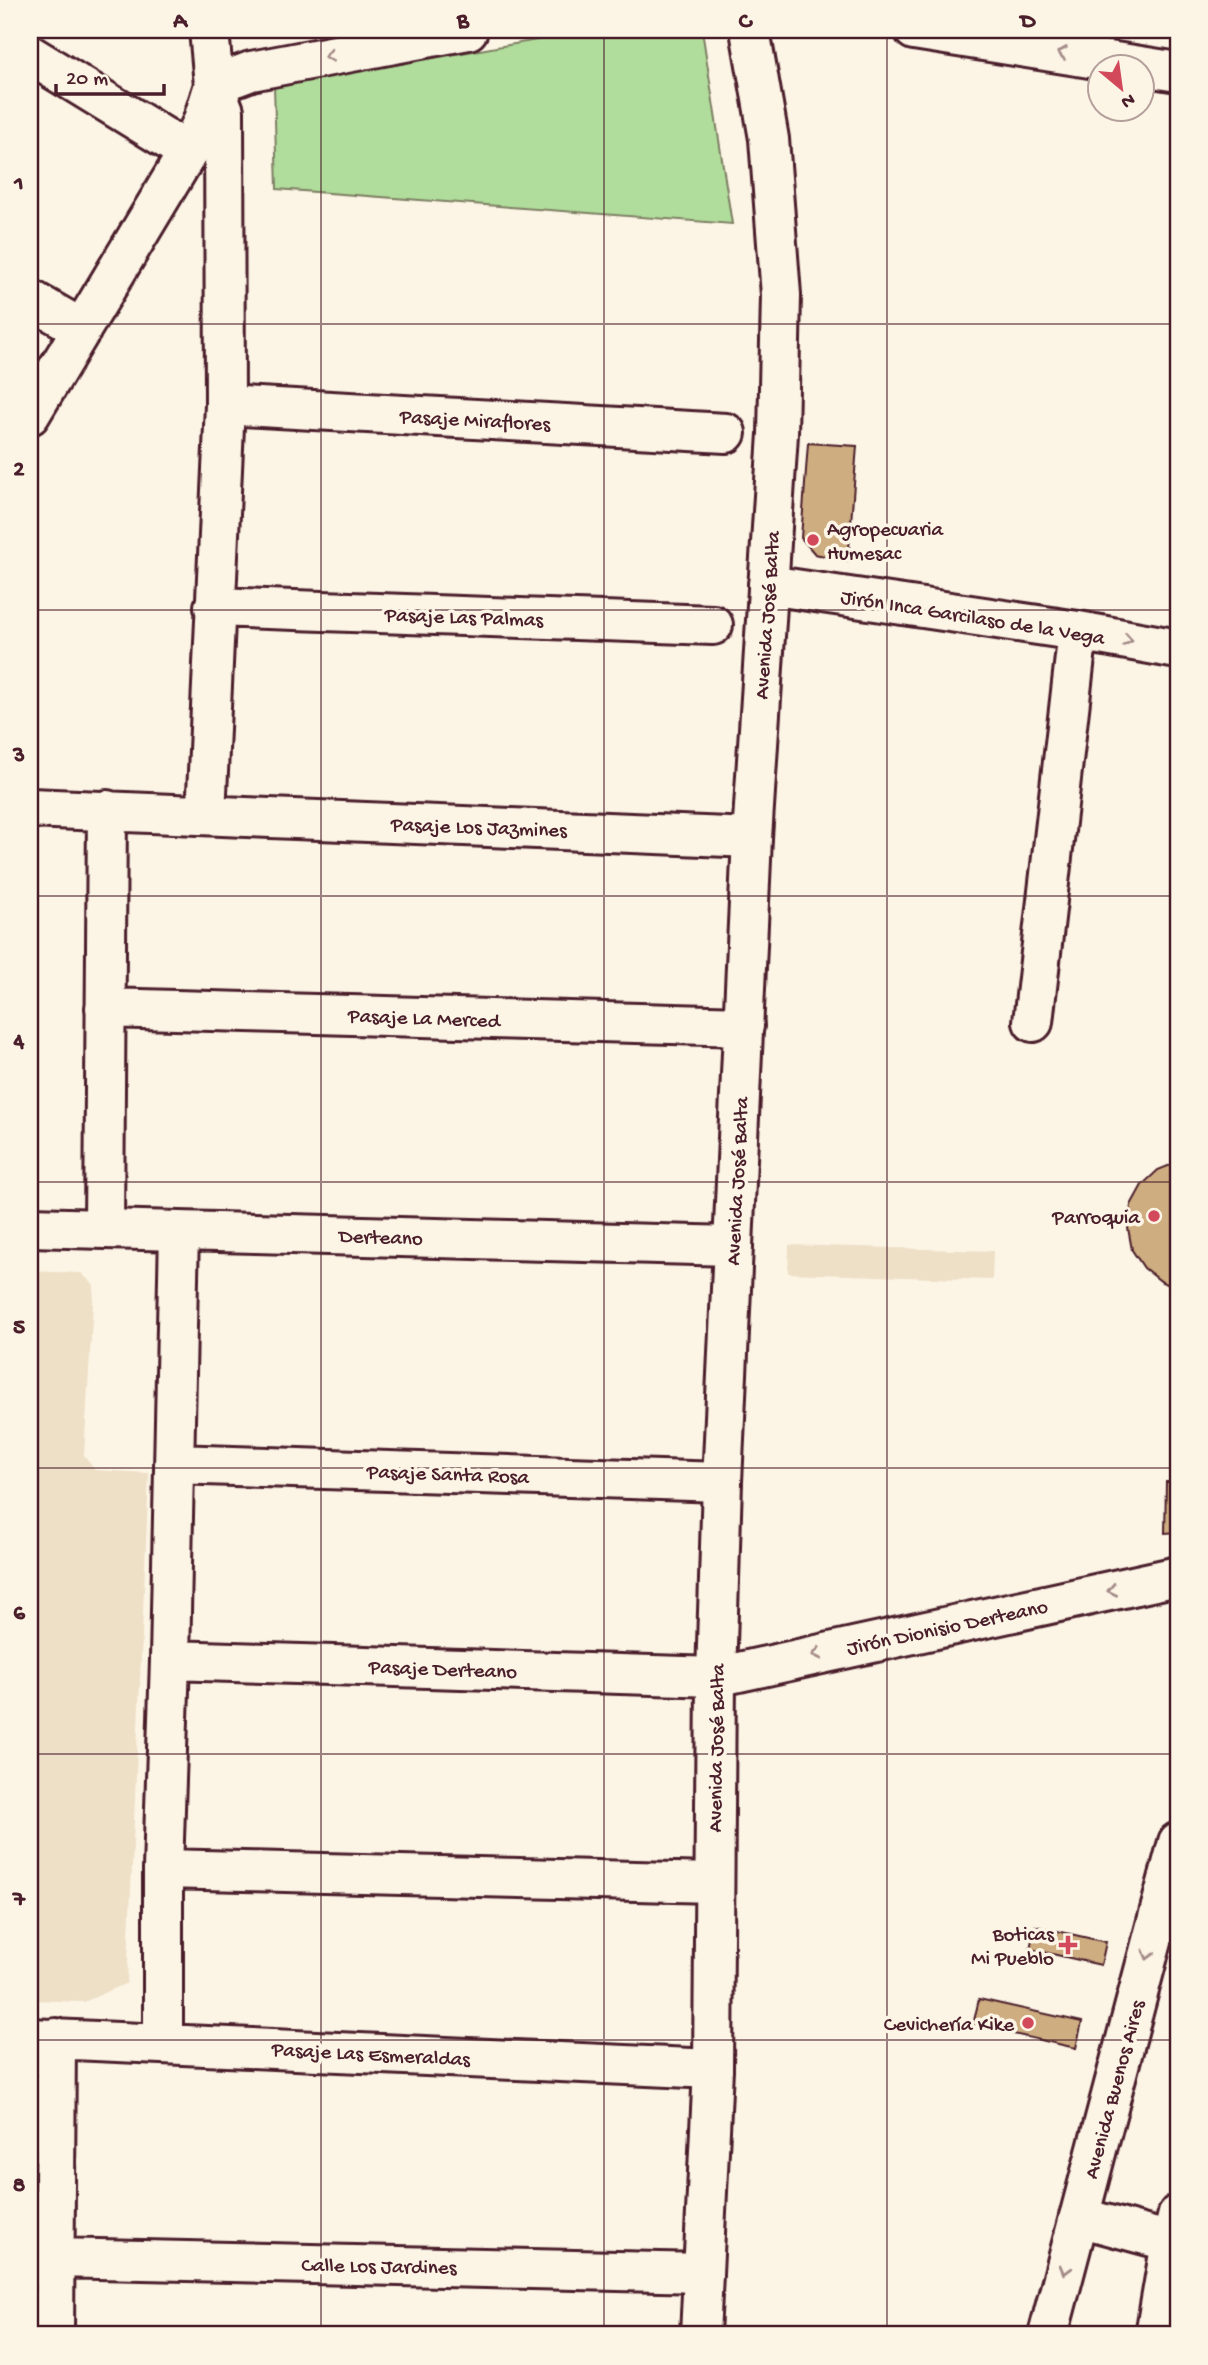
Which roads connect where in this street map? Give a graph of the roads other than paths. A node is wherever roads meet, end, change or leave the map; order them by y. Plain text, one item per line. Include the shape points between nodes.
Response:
1 (208, 30) edge
2 (468, 30) edge
3 (750, 30) edge
4 (914, 30) edge
5 (30, 55) edge
6 (1178, 72) edge
7 (214, 85) junction
8 (188, 152) junction
9 (30, 299) edge
10 (82, 329) junction
11 (225, 405) junction
12 (30, 415) edge
13 (726, 433) dead end
14 (768, 585) junction
15 (214, 607) junction
16 (713, 625) dead end
17 (1078, 631) junction
18 (1178, 649) edge
19 (30, 808) edge
20 (107, 810) junction
21 (206, 815) junction
22 (752, 838) junction
23 (105, 1007) junction
24 (1032, 1022) dead end
25 (744, 1026) junction
26 (30, 1227) edge
27 (104, 1229) junction
28 (179, 1231) junction
29 (733, 1246) junction
30 (174, 1464) junction
31 (722, 1482) junction
32 (1178, 1576) edge
33 (170, 1660) junction
34 (716, 1676) junction
35 (1178, 1842) edge
36 (163, 1869) junction
37 (713, 1884) junction
38 (43, 2038) edge
39 (163, 2043) junction
40 (713, 2070) junction
41 (1079, 2217) junction
42 (1176, 2232) edge
43 (54, 2258) junction
44 (704, 2273) junction
45 (54, 2335) edge
46 (699, 2335) edge
47 (1048, 2335) edge
48 (1155, 2335) edge

1 - 7 street
2 -> 7 street via 251,71
3 - 14 street, Avenida José Balta via 769,139 781,295
6 -> 4 street
5 - 8 street
7 - 8 street
7 - 11 street via 224,111
8 - 10 street
9 - 10 street
10 - 12 street
11 - 13 street, Pasaje Miraflores
11 - 15 street
14 - 17 street, Jirón Inca Garcilaso de la Vega
14 - 22 street, Avenida José Balta
15 - 16 street, Pasaje Las Palmas
15 - 21 street
17 -> 18 street, Jirón Inca Garcilaso de la Vega
17 - 24 street
19 - 20 street, Pasaje Los Jazmines
20 - 21 street, Pasaje Los Jazmines
20 - 23 street
21 - 22 street, Pasaje Los Jazmines
22 - 25 street, Avenida José Balta
23 - 25 street, Pasaje La Merced
23 - 27 street
25 - 29 street, Avenida José Balta
26 - 27 street, Derteano
27 - 28 street, Derteano
28 - 29 street, Derteano
28 - 30 street
29 - 31 street, Avenida José Balta
30 - 31 street, Pasaje Santa Rosa
30 - 33 street
31 - 34 street, Avenida José Balta
32 -> 34 street, Jirón Dionisio Derteano
33 - 34 street, Pasaje Derteano
33 - 36 street
34 - 37 street, Avenida José Balta
35 -> 41 street, Avenida Buenos Aires
36 - 37 street
36 - 39 street
37 - 40 street, Avenida José Balta
38 - 39 street, Pasaje Las Esmeraldas
38 - 43 street
39 - 40 street, Pasaje Las Esmeraldas
40 - 44 street, Avenida José Balta
41 - 42 street
41 -> 47 street, Avenida Buenos Aires
42 - 48 street
43 - 44 street, Calle Los Jardines
43 - 45 street
44 - 46 street, Avenida José Balta

